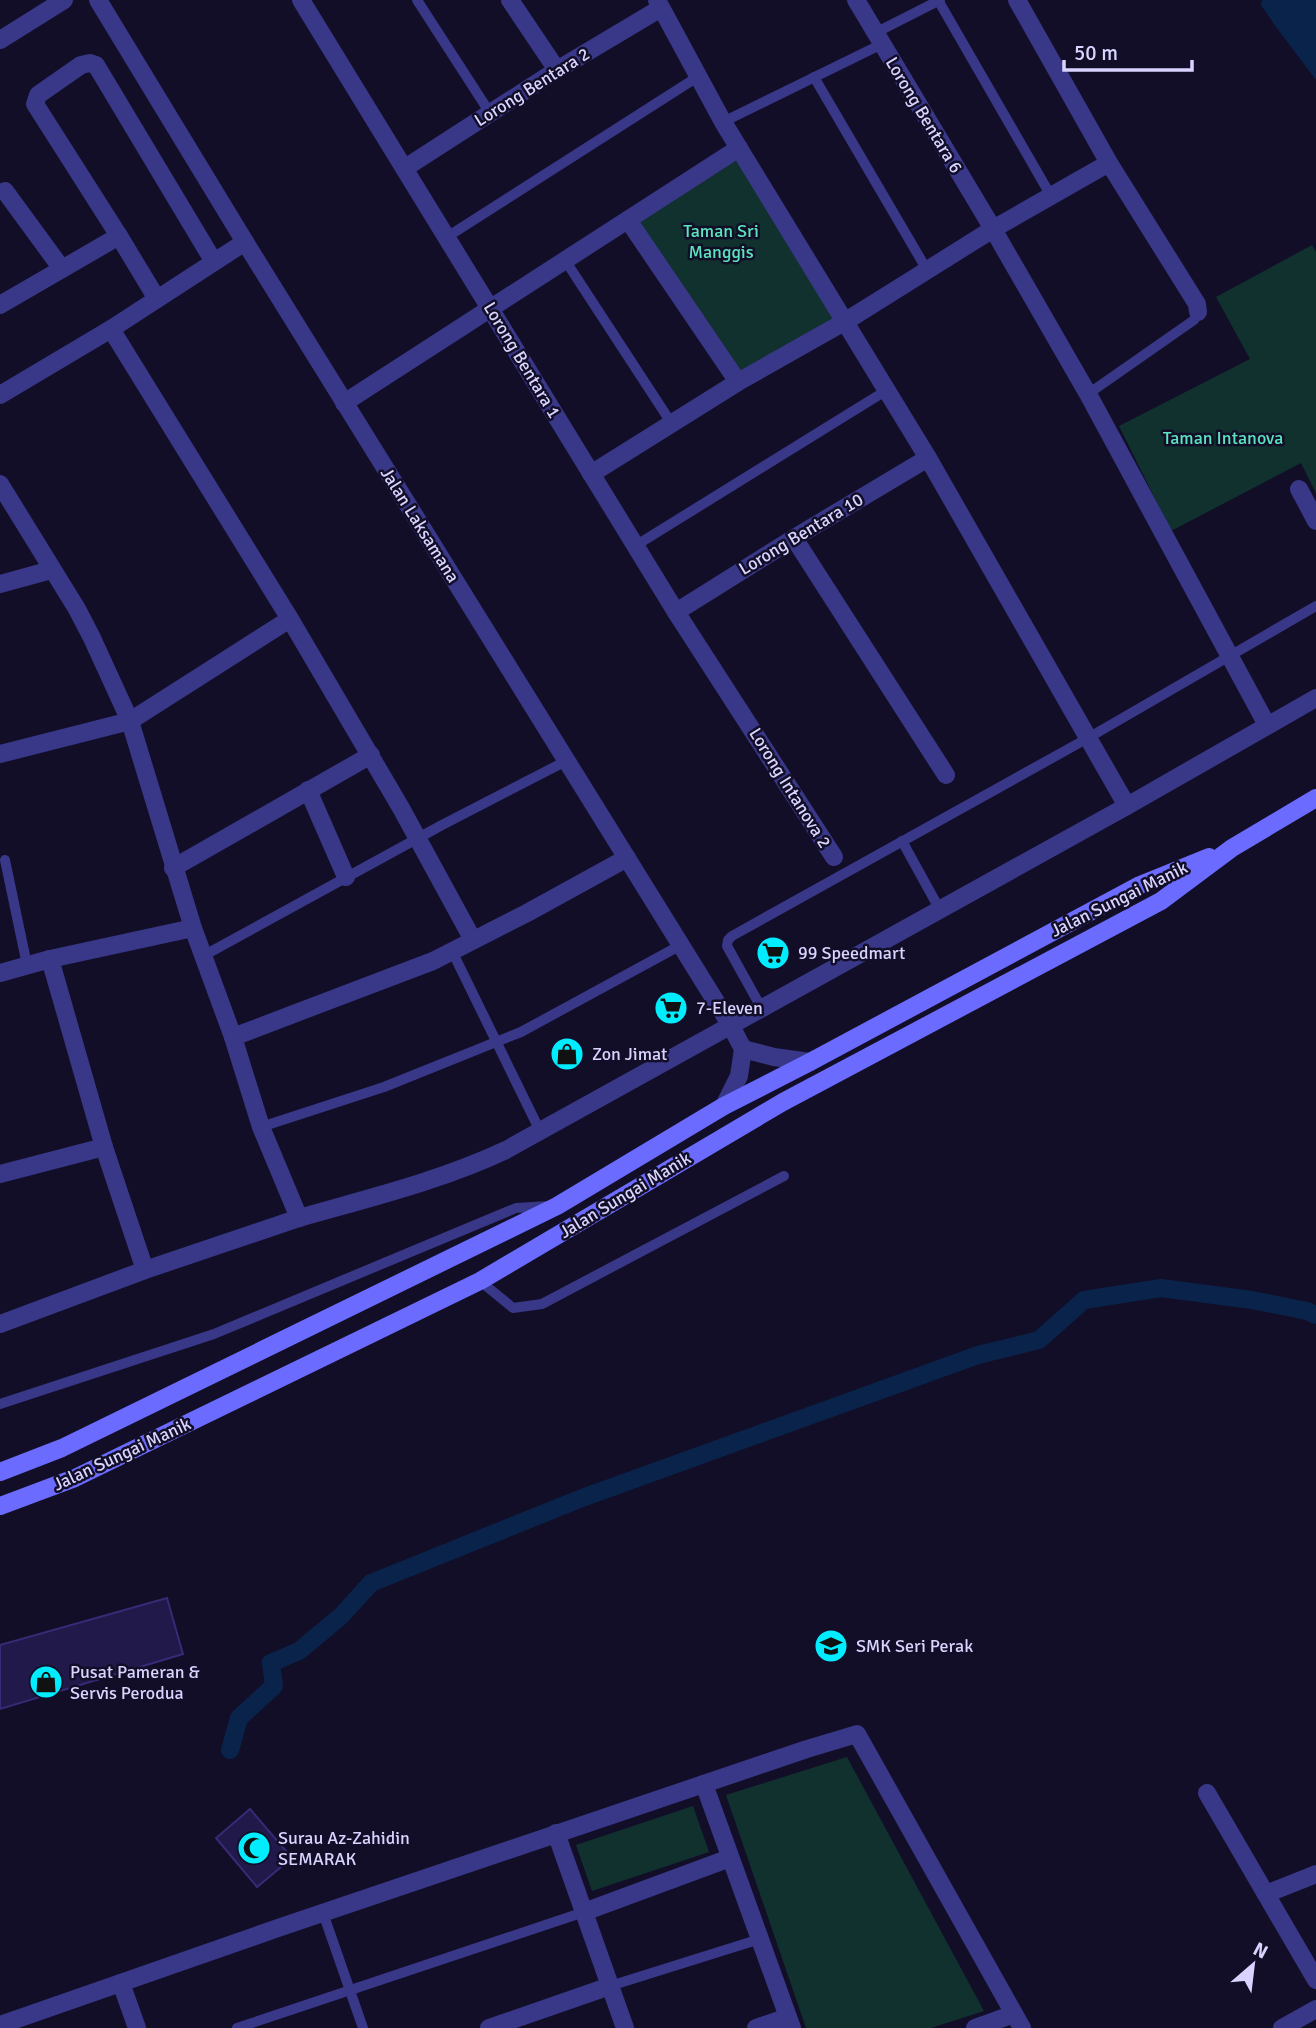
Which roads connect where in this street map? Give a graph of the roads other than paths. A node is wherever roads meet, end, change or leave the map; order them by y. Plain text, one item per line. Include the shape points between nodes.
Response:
1 (64, 0) edge
2 (98, 0) edge
3 (301, 0) edge
4 (417, 0) edge
5 (510, 0) edge
6 (856, 0) edge
7 (939, 0) edge
8 (1017, 0) edge
9 (659, 4) edge
10 (878, 38) junction
11 (0, 40) edge
12 (557, 70) junction
13 (699, 76) junction
14 (814, 77) junction
15 (490, 113) junction
16 (723, 122) junction
17 (739, 148) junction
18 (1109, 163) junction
19 (405, 168) junction
20 (2, 189) edge
21 (1052, 196) junction
22 (628, 220) junction
23 (993, 229) junction
24 (119, 236) junction
25 (447, 237) junction
26 (245, 242) junction
27 (565, 260) junction
28 (214, 262) junction
29 (62, 269) junction
30 (927, 270) junction
31 (157, 299) junction
32 (0, 305) edge
33 (490, 308) junction
34 (1198, 312) joint
35 (846, 321) junction
36 (111, 329) junction
37 (738, 382) junction
38 (887, 390) junction
39 (1088, 394) junction
40 (0, 395) edge
41 (344, 403) junction
42 (672, 424) junction
43 (928, 458) junction
44 (591, 474) junction
45 (0, 484) edge
46 (1299, 489) dead end
47 (1316, 521) edge
48 (794, 538) junction
49 (635, 546) junction
50 (51, 570) junction
51 (0, 584) edge
52 (1316, 606) edge
53 (676, 612) junction
54 (290, 619) junction
55 (1230, 657) junction
56 (1316, 698) edge
57 (747, 719) joint
58 (130, 721) junction
59 (1267, 726) junction
60 (1088, 738) junction
61 (0, 754) edge
62 (371, 755) junction
63 (566, 761) junction
64 (946, 775) dead end
65 (309, 790) junction
66 (1316, 798) edge
67 (1127, 806) junction
68 (417, 839) junction
69 (902, 841) junction
70 (1231, 848) junction
71 (834, 857) dead end
72 (626, 858) junction
73 (5, 860) dead end
74 (173, 869) junction
75 (346, 877) junction
76 (940, 909) junction
77 (193, 928) junction
78 (473, 940) junction
79 (681, 945) junction
80 (452, 951) junction
81 (203, 956) junction
82 (50, 959) junction
83 (27, 965) junction
84 (0, 973) edge
85 (762, 1009) junction
86 (731, 1026) junction
87 (233, 1037) junction
88 (497, 1043) junction
89 (743, 1049) junction
90 (810, 1062) junction
91 (724, 1106) junction
92 (261, 1127) junction
93 (540, 1131) junction
94 (104, 1147) junction
95 (0, 1174) edge
96 (784, 1176) dead end
97 (557, 1206) junction
98 (299, 1218) junction
99 (145, 1270) junction
100 (480, 1281) junction
101 (0, 1324) edge
102 (0, 1404) edge
103 (0, 1472) edge
104 (0, 1506) edge
105 (704, 1784) junction
106 (1207, 1793) dead end
107 (556, 1833) junction
108 (730, 1858) junction
109 (1316, 1874) edge
110 (1266, 1894) junction
111 (584, 1912) junction
112 (323, 1913) junction
113 (760, 1939) junction
114 (1316, 1980) edge
115 (121, 1983) junction
116 (610, 1986) junction
117 (350, 1990) junction
118 (1316, 2009) edge
119 (1018, 2021) edge
120 (790, 2023) edge
121 (0, 2025) edge
122 (137, 2028) edge
123 (237, 2028) edge
124 (362, 2028) edge
125 (489, 2028) edge
126 (625, 2028) edge
127 (756, 2028) edge
128 (975, 2028) edge
129 (1282, 2028) edge

1 - 11 street
2 - 26 street, Jalan Laksamana
3 - 19 street, Lorong Bentara 1
4 - 15 lane
5 - 12 street
6 - 10 street, Lorong Bentara 6
7 - 10 lane
7 - 21 lane
8 - 18 street
9 - 12 street, Lorong Bentara 2
9 - 13 street
10 - 14 lane
10 - 23 street, Lorong Bentara 6
12 - 15 street, Lorong Bentara 2
13 - 16 street
13 - 25 lane
14 - 16 lane
14 - 30 lane
15 - 19 street, Lorong Bentara 2
16 - 17 street
17 - 22 street
17 - 35 street
18 - 21 street
18 - 34 street via 1197,303
19 - 25 street, Lorong Bentara 1
20 - 29 street
21 - 23 street
22 - 27 street
22 - 37 street
23 - 30 street
23 - 39 street, Lorong Bentara 6
24 - 28 street via 35,104 37,95 90,63 96,65
24 - 29 street
24 - 31 street
25 - 33 street, Lorong Bentara 1
26 - 28 street
26 - 41 street, Jalan Laksamana
27 - 33 street
27 - 42 lane
28 - 31 street
29 - 32 street
30 - 35 street
31 - 36 street
33 - 41 street
33 - 44 street, Lorong Bentara 1
34 - 39 lane via 1194,320
35 - 37 street
35 - 38 street
36 - 40 street
36 - 54 street
37 - 42 street
38 - 43 street
38 - 49 lane
39 - 55 street, Lorong Bentara 6
41 - 63 street, Jalan Laksamana
42 - 44 street
43 - 48 street, Lorong Bentara 10
43 - 60 street
44 - 49 street, Lorong Bentara 1
45 - 50 street
46 - 47 street
48 - 53 street, Lorong Bentara 10
48 - 64 street
49 - 53 street, Lorong Bentara 1
50 - 51 street
50 - 58 street via 92,638
52 - 55 lane
53 - 57 street, Lorong Bentara 1
54 - 58 street
54 - 62 street
55 - 59 street, Lorong Bentara 6
55 - 60 lane
56 - 59 street
57 - 71 street, Lorong Intanova 2
58 - 61 street
58 - 74 street
59 - 67 street
60 - 67 street
60 - 69 lane
62 - 65 street
62 - 68 street
63 - 68 lane
63 - 72 street, Jalan Laksamana
65 - 74 street
65 - 75 street
66 - 70 main road, Jalan Sungai Manik
67 - 76 street
68 - 75 lane
68 - 78 street
69 - 76 lane
69 - 85 lane via 728,940 727,946
70 - 90 main road, Jalan Sungai Manik via 1140,885
70 - 100 main road, Jalan Sungai Manik via 1161,901 783,1102
72 - 78 street
72 - 79 street, Jalan Laksamana
73 - 83 lane
74 - 77 street
75 - 81 lane
76 - 85 street
77 - 81 street
77 - 82 street
78 - 80 street
79 - 86 street, Jalan Laksamana
79 - 88 lane
80 - 87 street via 393,978
80 - 88 lane
81 - 87 street
82 - 83 street
82 - 94 street
83 - 84 street
85 - 86 street
86 - 89 street, Jalan Laksamana
86 - 93 street
87 - 92 street
88 - 92 lane via 384,1087
88 - 93 lane
89 - 90 street
89 - 91 street via 739,1076
90 - 91 main road, Jalan Sungai Manik
91 - 97 main road, Jalan Sungai Manik
92 - 98 street
93 - 98 street via 473,1165
94 - 95 street
94 - 99 street
96 - 100 lane via 542,1304 513,1308
97 - 102 lane via 516,1208 214,1334
97 - 103 main road, Jalan Sungai Manik via 62,1448
98 - 99 street
99 - 101 street
100 - 104 main road, Jalan Sungai Manik via 75,1478
105 - 107 street
105 - 108 street
105 - 119 street via 856,1734
106 - 110 street
107 - 111 street
107 - 112 street
108 - 111 street
108 - 113 street
109 - 110 street
110 - 114 street
111 - 116 street
111 - 117 lane
112 - 115 street
112 - 117 lane
113 - 116 lane
113 - 120 street
115 - 121 street
115 - 122 street
116 - 125 street
116 - 126 street
117 - 123 lane
117 - 124 lane
118 - 129 street
119 - 128 street
120 - 127 street

